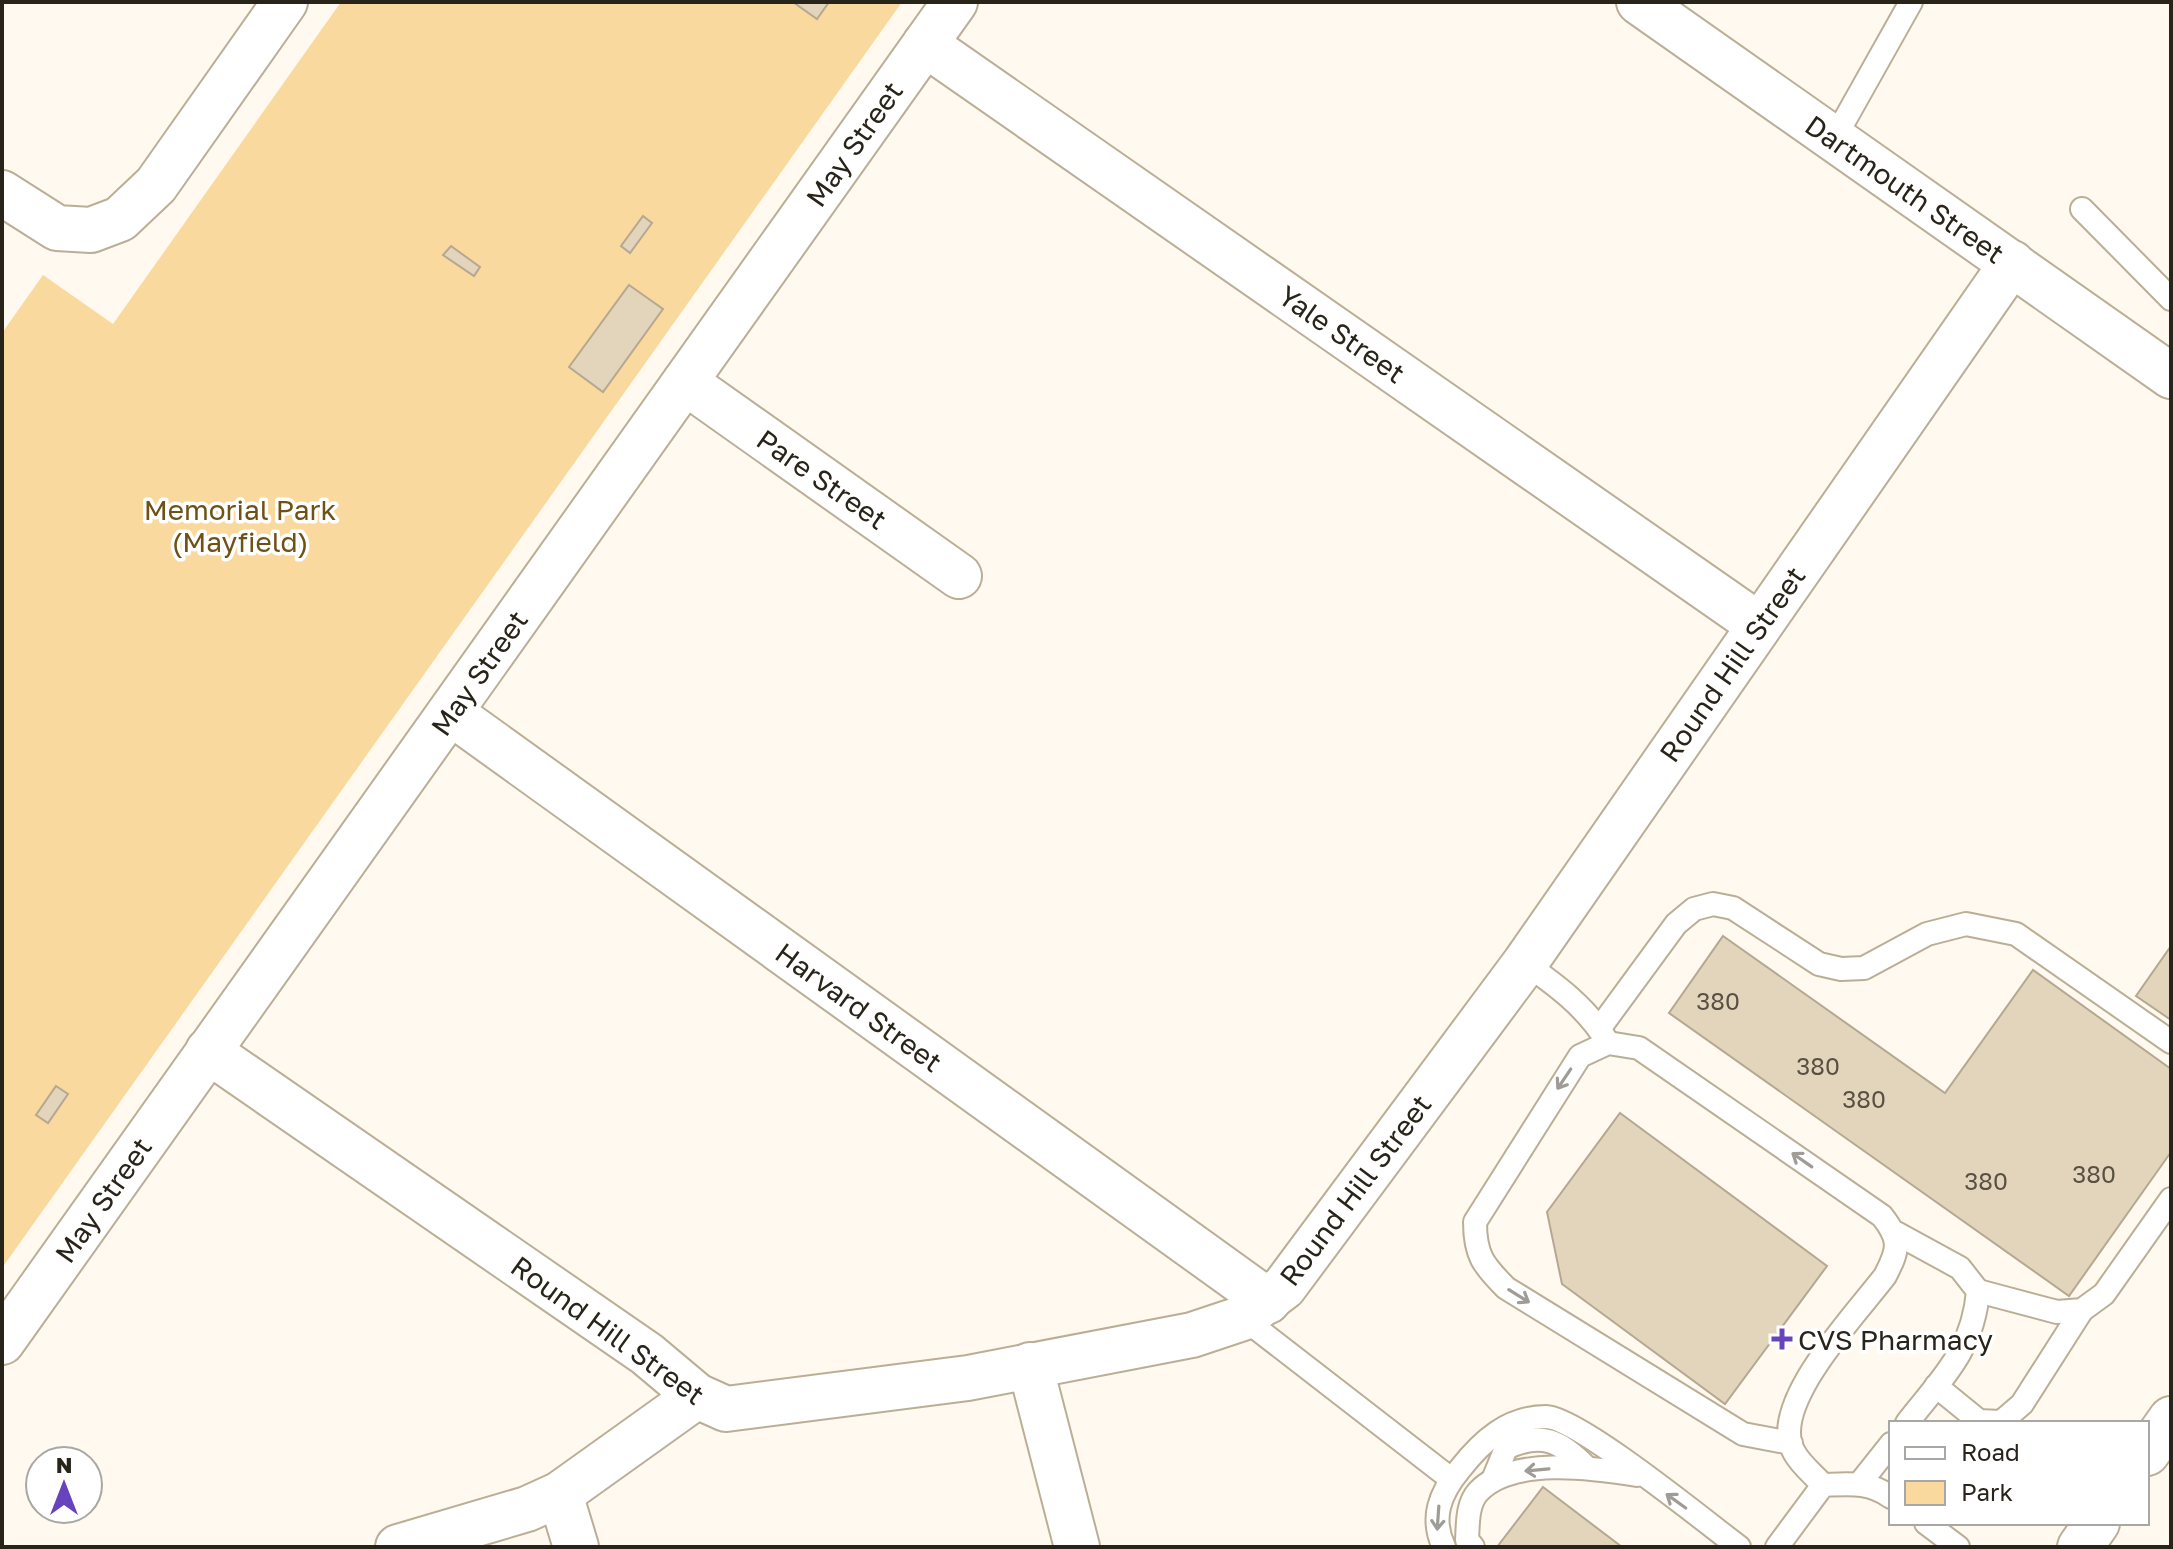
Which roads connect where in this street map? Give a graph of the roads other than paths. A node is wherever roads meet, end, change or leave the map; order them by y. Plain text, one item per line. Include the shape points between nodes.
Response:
1 (285, 2) edge
2 (955, 2) edge
3 (1639, 2) edge
4 (1911, 2) edge
5 (925, 44) junction
6 (1834, 139) junction
7 (2, 193) edge
8 (2082, 209) dead end
9 (2012, 263) junction
10 (2171, 299) edge
11 (2171, 376) edge
12 (685, 382) junction
13 (959, 576) dead end
14 (1759, 625) junction
15 (451, 713) junction
16 (1525, 963) junction
17 (1604, 1036) junction
18 (2171, 1042) edge
19 (208, 1051) junction
20 (2171, 1199) edge
21 (1896, 1233) junction
22 (1978, 1291) junction
23 (1256, 1309) junction
24 (2082, 1310) junction
25 (2, 1342) edge
26 (1030, 1365) junction
27 (1936, 1386) junction
28 (697, 1396) junction
29 (2171, 1419) edge
30 (1909, 1421) edge
31 (1979, 1421) edge
32 (2002, 1421) edge
33 (1791, 1443) junction
34 (1889, 1447) edge
35 (2149, 1450) edge
36 (1642, 1476) junction
37 (1451, 1479) junction
38 (1860, 1483) junction
39 (1823, 1485) junction
40 (560, 1494) junction
41 (1889, 1496) edge
42 (1929, 1525) edge
43 (2096, 1525) edge
44 (398, 1547) edge
45 (576, 1547) edge
46 (1077, 1547) edge
47 (1444, 1547) edge
48 (1473, 1547) edge
49 (1739, 1547) edge
50 (1777, 1547) edge
51 (1958, 1547) edge
52 (2080, 1547) edge

1 - 7 street via 156,185 120,219 91,230 57,228
2 - 5 street, May Street
3 - 6 street, Dartmouth Street
4 - 6 lane
5 - 12 street, May Street
5 - 14 street, Yale Street
6 - 9 street, Dartmouth Street
8 - 10 lane
9 - 11 street, Dartmouth Street
9 - 14 street, Round Hill Street
12 - 13 street, Pare Street
12 - 15 street, May Street
14 - 16 street, Round Hill Street
15 - 19 street, May Street
15 - 23 street, Harvard Street
16 - 17 lane via 1577,1003
16 - 23 street, Round Hill Street via 1314,1251
17 - 18 lane via 1676,924 1694,909 1713,904 1733,908 1819,964 1841,969 1864,968 1927,934 1966,924 1993,927 2038,948
21 -> 17 lane via 1882,1216 1639,1048
17 -> 33 lane via 1580,1056 1475,1222 1475,1247 1506,1288 1743,1434
19 - 25 street, May Street
19 - 28 street, Round Hill Street via 647,1354
20 - 24 lane via 2104,1294
21 - 22 lane via 1960,1268
21 - 33 lane via 1896,1254 1885,1276 1795,1399 1788,1428
22 - 24 lane via 2057,1312
22 - 27 lane via 1976,1322 1959,1358
23 - 26 street, Round Hill Street via 1192,1335
23 - 37 lane
24 - 32 lane via 2022,1404
26 - 28 street, Round Hill Street via 758,1407 726,1409
26 - 46 street
27 - 30 lane
27 - 31 lane
28 - 40 street
29 - 35 street
33 - 39 lane
34 - 38 lane
36 - 37 lane via 1579,1430 1549,1416 1497,1430
36 -> 48 lane via 1587,1468 1530,1469 1493,1480 1476,1493 1468,1515 1467,1540
49 -> 36 lane
37 -> 47 lane via 1438,1505 1437,1532
38 - 39 lane
38 - 41 lane
39 - 50 lane
40 - 44 street
40 - 45 street
42 - 51 lane
43 - 52 street

